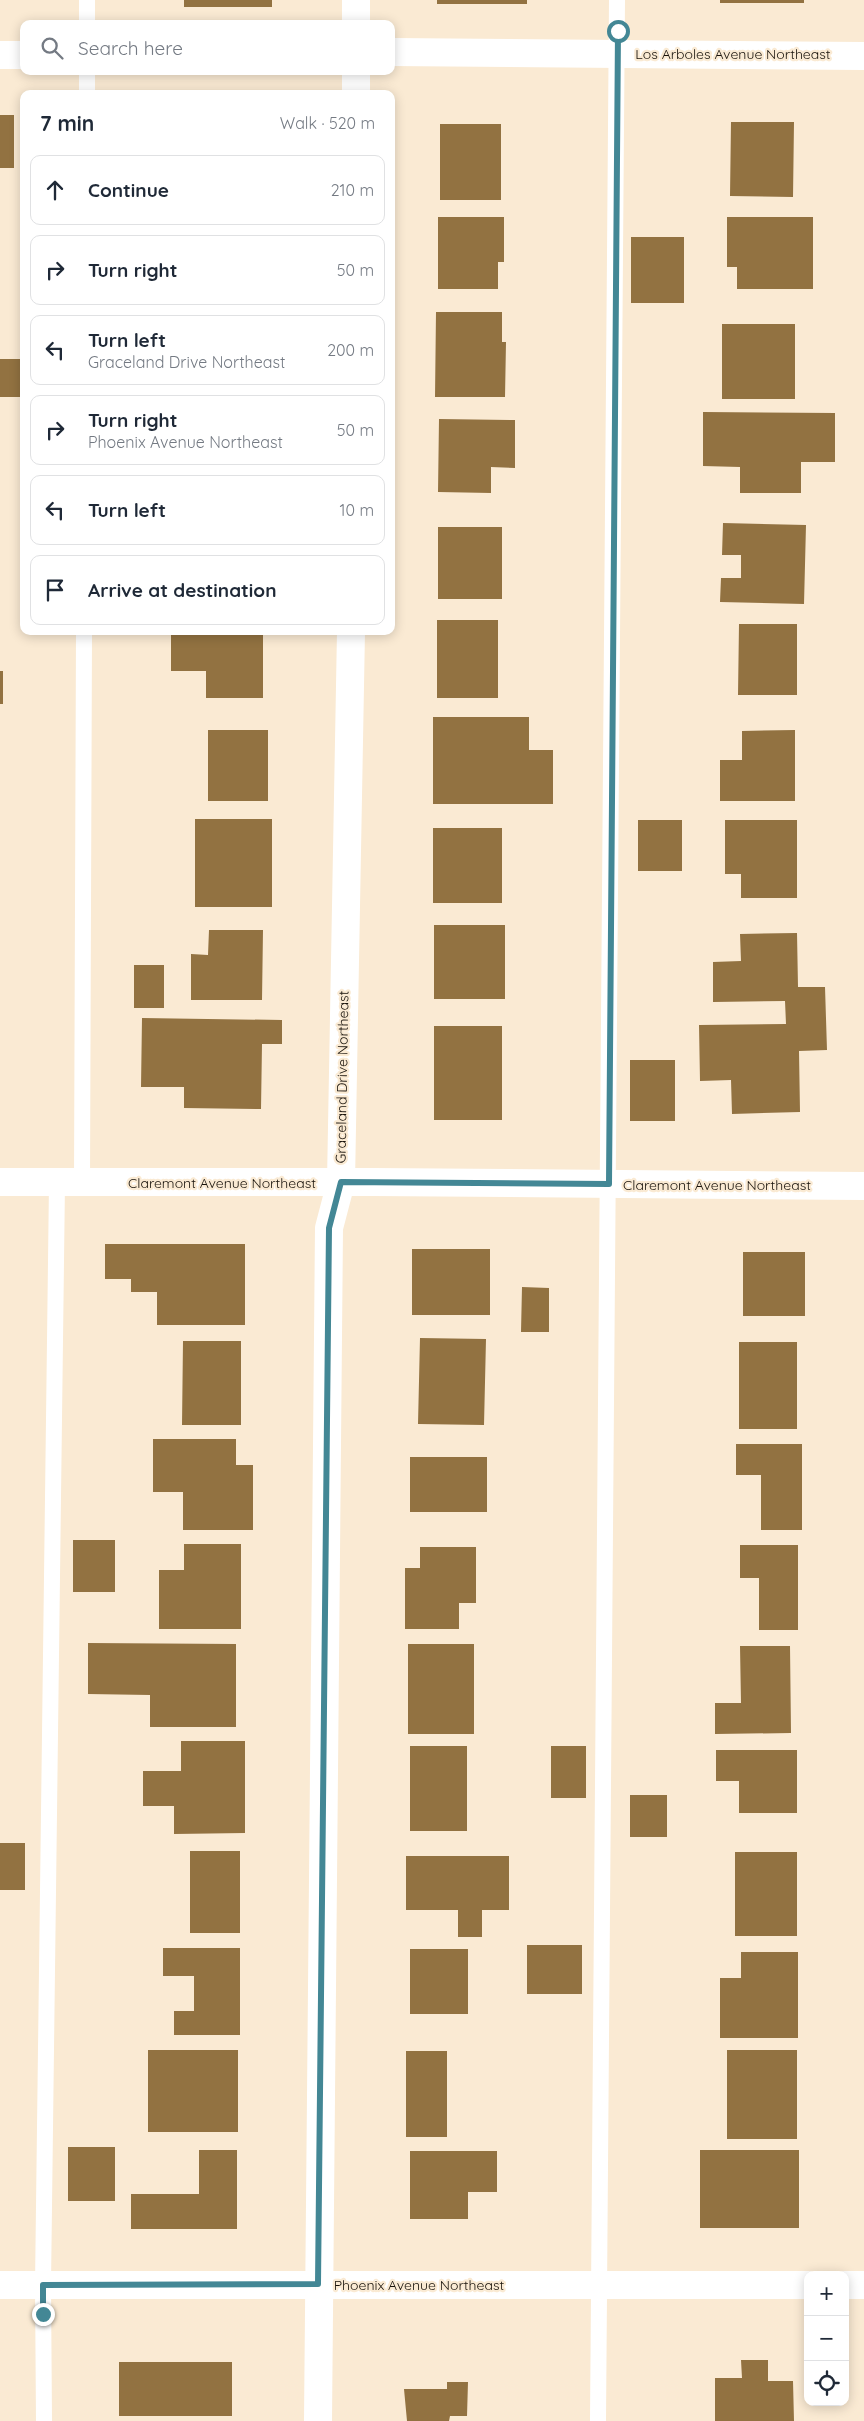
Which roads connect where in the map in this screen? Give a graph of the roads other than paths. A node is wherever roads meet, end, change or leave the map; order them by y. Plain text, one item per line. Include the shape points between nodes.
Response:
1 (87, 0) edge
2 (356, 0) edge
3 (617, 0) edge
4 (87, 20) edge
5 (356, 20) edge
6 (395, 52) edge
7 (618, 54) junction
8 (0, 55) edge
9 (20, 55) edge
10 (864, 56) edge
11 (87, 75) edge
12 (356, 75) edge
13 (87, 90) edge
14 (356, 90) edge
15 (84, 635) edge
16 (350, 635) edge
17 (0, 1182) edge
18 (341, 1182) junction
19 (69, 1183) junction
20 (609, 1184) junction
21 (864, 1186) edge
22 (318, 2284) junction
23 (0, 2285) edge
24 (43, 2285) junction
25 (804, 2285) edge
26 (849, 2285) edge
27 (864, 2285) edge
28 (599, 2286) junction
29 (44, 2421) edge
30 (318, 2421) edge
31 (598, 2421) edge

1 - 4 lane
2 - 5 street
3 - 7 lane
6 - 7 street, Los Arboles Avenue Northeast
7 - 10 street, Los Arboles Avenue Northeast
7 - 20 lane
8 - 9 street
11 - 13 lane
12 - 14 street
15 - 19 lane
16 - 18 street, Graceland Drive Northeast
17 - 19 street, Claremont Avenue Northeast
18 - 19 street, Claremont Avenue Northeast
18 - 20 street, Claremont Avenue Northeast
18 - 22 street, Graceland Drive Northeast via 329,1228
19 - 24 lane
20 - 21 street, Claremont Avenue Northeast
20 - 28 lane
22 - 24 street, Phoenix Avenue Northeast
22 - 28 street, Phoenix Avenue Northeast
22 - 30 street, Graceland Drive Northeast
23 - 24 street, Phoenix Avenue Northeast
24 - 29 lane
25 - 28 street, Phoenix Avenue Northeast
26 - 27 street
28 - 31 lane

